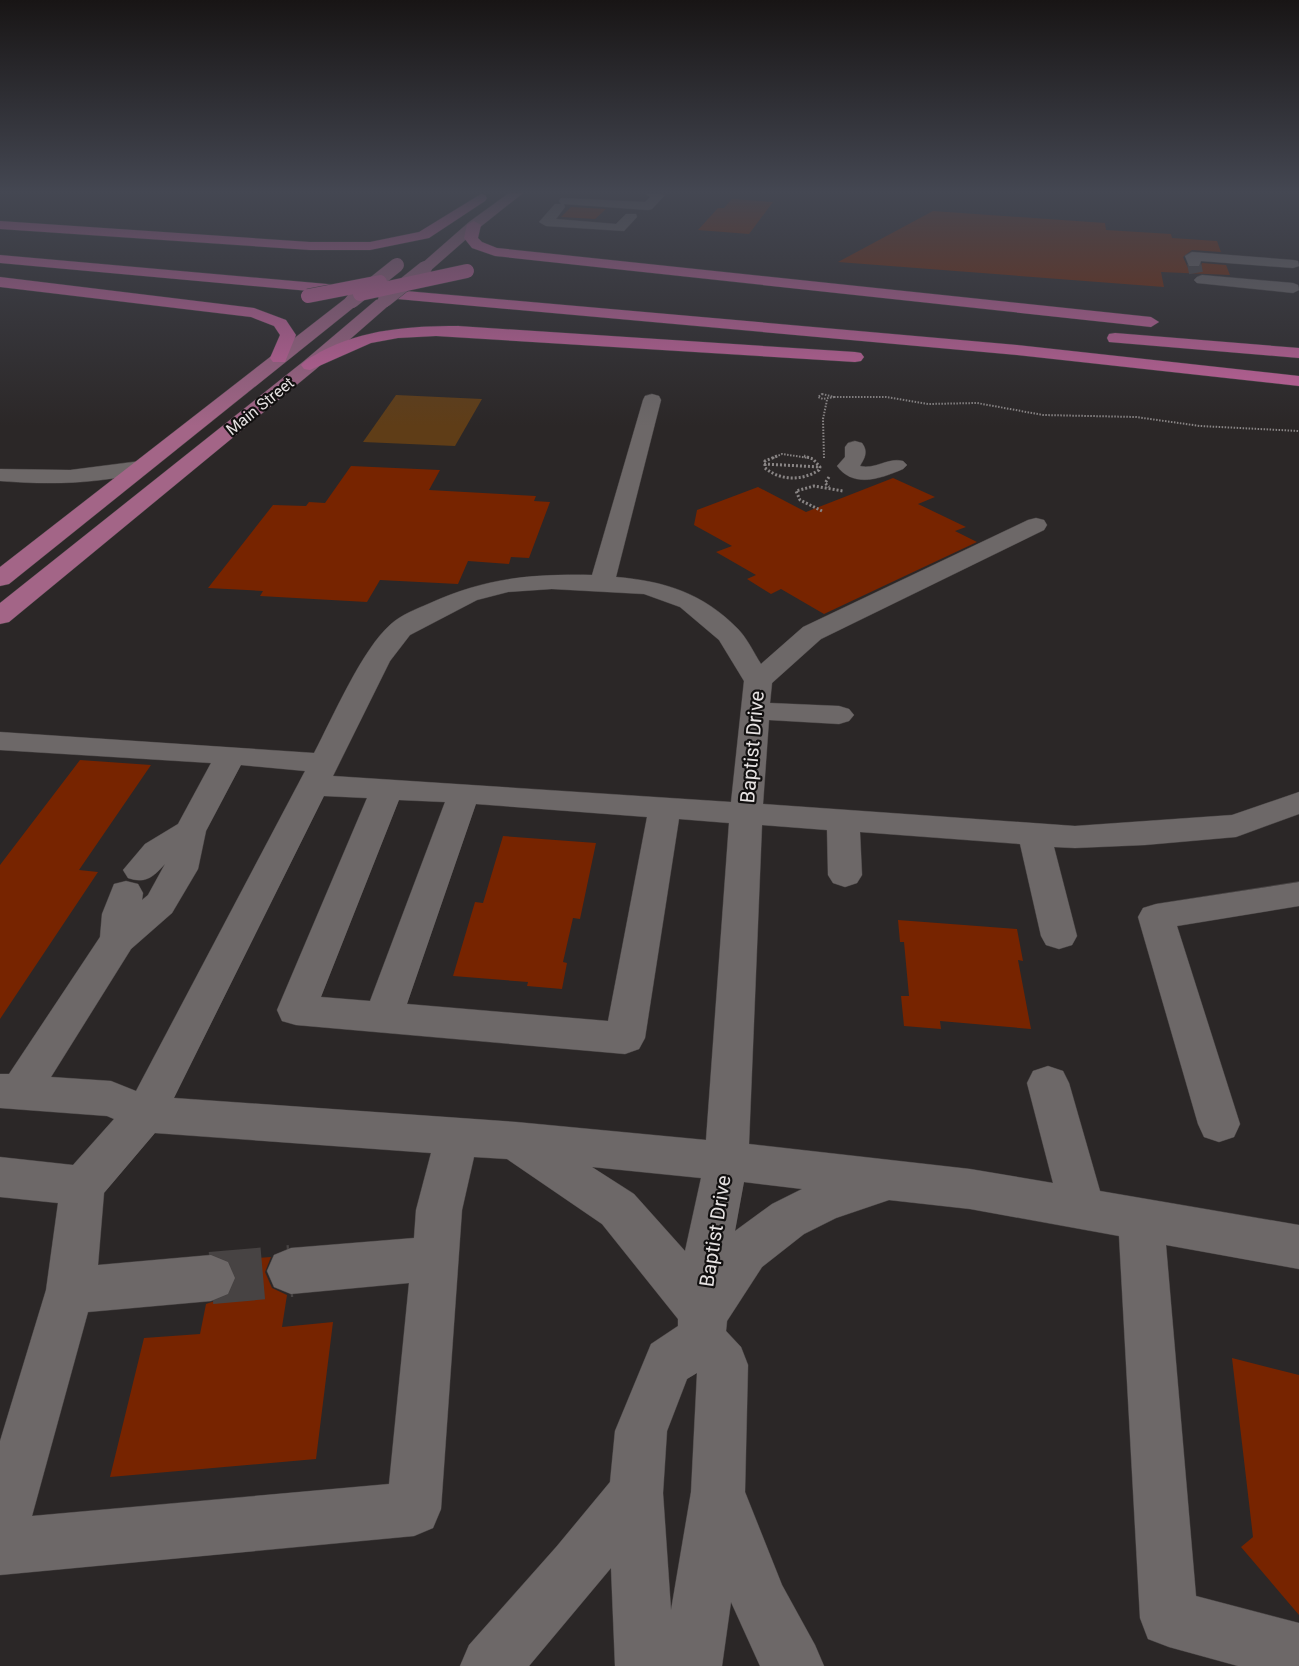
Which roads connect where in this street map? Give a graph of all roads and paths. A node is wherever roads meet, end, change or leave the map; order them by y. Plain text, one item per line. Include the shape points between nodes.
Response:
1 (131, 271) edge
2 (372, 271) edge
3 (404, 271) edge
4 (407, 271) edge
5 (663, 271) edge
6 (1196, 271) edge
7 (1252, 271) edge
8 (420, 272) edge
9 (0, 282) edge
10 (388, 285) junction
11 (1258, 285) junction
12 (1293, 288) dead end
13 (202, 305) junction
14 (1170, 324) dead end
15 (525, 335) junction
16 (1099, 337) dead end
17 (1299, 353) edge
18 (279, 358) junction
19 (868, 358) dead end
20 (310, 365) junction
21 (1094, 376) dead end
22 (1299, 381) edge
23 (1299, 394) edge
24 (834, 397) junction
25 (652, 400) dead end
26 (827, 400) junction
27 (1299, 430) edge
28 (855, 447) dead end
29 (764, 464) junction
30 (896, 465) dead end
31 (820, 466) junction
32 (141, 467) junction
33 (825, 473) dead end
34 (0, 475) edge
35 (50, 479) junction
36 (825, 480) dead end
37 (835, 490) dead end
38 (92, 505) junction
39 (822, 511) dead end
40 (1036, 525) dead end
41 (0, 579) edge
42 (602, 583) junction
43 (0, 616) edge
44 (758, 696) junction
45 (839, 715) dead end
46 (0, 741) edge
47 (231, 755) junction
48 (326, 761) junction
49 (387, 789) junction
50 (464, 793) junction
51 (1299, 802) edge
52 (665, 808) junction
53 (746, 814) junction
54 (843, 821) junction
55 (190, 831) junction
56 (1034, 834) junction
57 (845, 875) dead end
58 (1299, 894) edge
59 (1059, 936) dead end
60 (118, 939) junction
61 (383, 1017) junction
62 (1048, 1083) dead end
63 (10, 1091) edge
64 (145, 1114) junction
65 (1219, 1124) dead end
66 (457, 1137) junction
67 (516, 1141) junction
68 (726, 1161) junction
69 (0, 1177) edge
70 (890, 1180) junction
71 (82, 1186) junction
72 (1082, 1208) junction
73 (1142, 1219) junction
74 (1299, 1247) edge
75 (435, 1259) junction
76 (291, 1271) tunnel mouth
77 (211, 1278) tunnel mouth
78 (70, 1290) junction
79 (702, 1326) junction
80 (636, 1492) junction
81 (718, 1492) junction
82 (0, 1532) edge
83 (0, 1547) edge
84 (1299, 1653) edge
85 (490, 1666) edge
86 (645, 1666) edge
87 (692, 1666) edge
88 (794, 1666) edge

1 - 22 highway via 1017,350
2 - 10 highway
3 - 10 main road, Main Street
4 - 10 highway, bridge via 472,275
5 - 14 highway
6 - 11 street via 1198,279
7 - 11 street
8 - 10 highway
9 - 13 highway
10 - 13 highway, bridge
10 - 15 highway via 445,317
10 - 18 main road, Main Street, bridge via 356,297
10 - 20 main road, Main Street
11 - 12 street
13 - 18 highway via 254,313 280,323 288,335
15 - 19 highway
15 - 20 highway via 428,331 374,336
16 - 17 highway
18 - 32 main road, Main Street
20 - 43 main road, Main Street
21 - 23 highway
24 - 26 path
24 - 26 path via 819,395
24 - 27 path via 886,397 919,404 977,403 1056,416 1137,417 1200,426
25 - 42 street
26 - 31 path via 823,419 824,467
28 - 30 street via 855,458 848,466 851,470 867,474
29 - 31 path
29 - 31 path via 769,458 791,454 813,459
29 - 31 path via 774,475 792,478 815,474
32 - 35 street
32 - 38 main road, Main Street
33 - 36 path
34 - 35 street
35 - 38 street via 83,490
37 - 39 path via 816,485 796,491 800,500
38 - 41 main road, Main Street
40 - 44 street via 812,633
42 - 44 street, Baptist Drive via 648,587 689,602 729,635
42 - 48 street, Baptist Drive via 508,585 468,595 401,629 377,660
44 - 45 street
44 - 53 street, Baptist Drive
46 - 47 street
47 - 48 street
47 - 55 street
48 - 49 street
48 - 64 street, Baptist Drive
49 - 50 street
49 - 61 street via 296,1010
50 - 52 street
50 - 61 street
51 - 56 street via 1236,825 1145,834
52 - 53 street
52 - 61 street via 625,1038
53 - 54 street
53 - 68 street, Baptist Drive
54 - 56 street
54 - 57 street
55 - 60 street via 181,869 160,904
55 - 60 street via 157,852 133,882 120,914
56 - 59 street
58 - 65 street via 1156,917
60 - 63 street
62 - 72 street
63 - 64 street via 111,1099
64 - 66 street
64 - 71 street, Baptist Drive
66 - 67 street
66 - 75 street via 439,1210
67 - 68 street
67 - 79 street via 618,1209 664,1262
68 - 70 street
68 - 79 street, Baptist Drive via 709,1248
69 - 71 street
70 - 72 street
70 - 79 street via 824,1201 788,1219 746,1251
71 - 78 street
72 - 73 street
73 - 74 street
73 - 84 street via 1169,1618
75 - 76 street
75 - 83 street via 414,1509
77 - 78 street
78 - 82 street
79 - 80 street via 669,1362 641,1431
79 - 81 street via 723,1365
80 - 85 street
80 - 86 street
81 - 87 street
81 - 88 street via 747,1571

